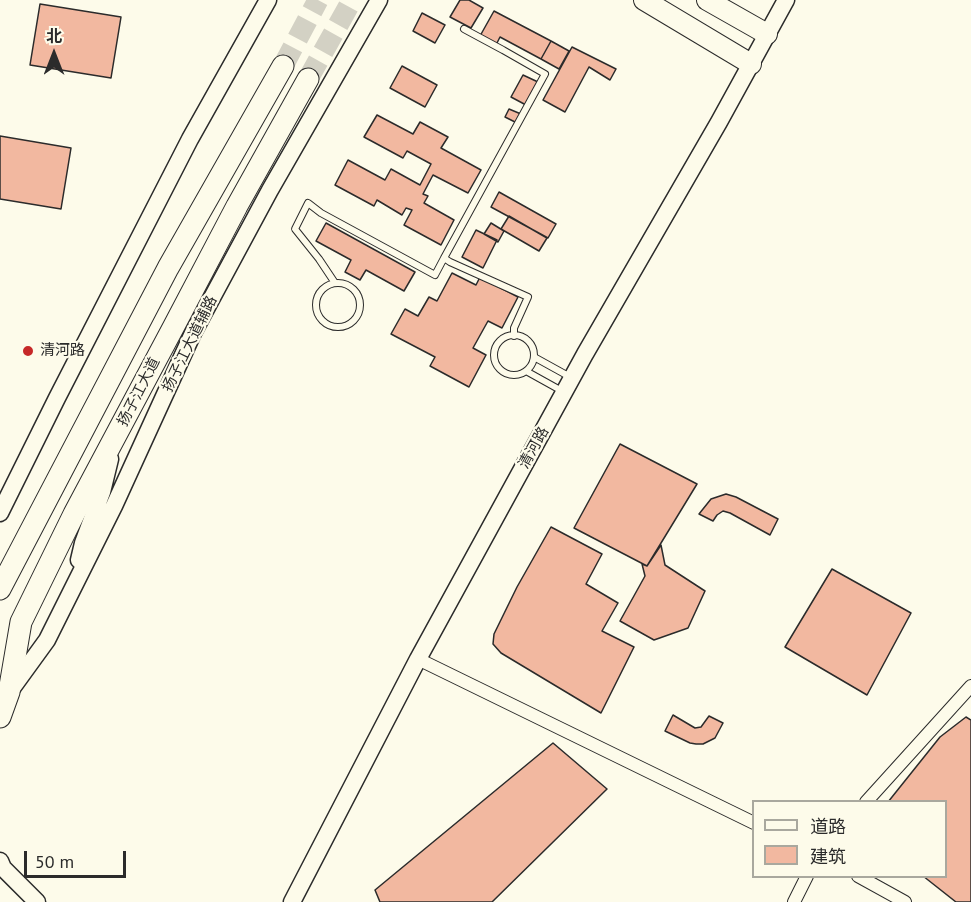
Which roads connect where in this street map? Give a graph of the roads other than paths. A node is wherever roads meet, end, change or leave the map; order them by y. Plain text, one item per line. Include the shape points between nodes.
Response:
1 (268, 0) edge
2 (379, 0) edge
3 (644, 0) edge
4 (707, 0) edge
5 (786, 0) edge
6 (464, 29) dead end
7 (767, 34) junction
8 (751, 64) junction
9 (283, 66) tunnel mouth
10 (308, 79) tunnel mouth
11 (444, 258) junction
12 (335, 283) junction
13 (514, 336) junction
14 (534, 357) junction
15 (526, 371) junction
16 (569, 385) junction
17 (114, 441) junction
18 (0, 513) edge
19 (73, 587) junction
20 (0, 589) edge
21 (418, 659) junction
22 (971, 686) edge
23 (9, 692) junction
24 (0, 717) edge
25 (868, 800) edge
26 (752, 823) edge
27 (0, 861) edge
28 (806, 878) edge
29 (862, 878) edge
30 (37, 902) edge
31 (292, 902) edge
32 (794, 902) edge
33 (905, 902) edge

1 - 18 main road via 190,138
2 - 19 main road, 扬子江大道辅路 via 270,190 194,333
3 - 8 main road
4 - 7 main road
5 - 7 main road, 清河路
6 - 11 lane via 545,74
7 - 8 main road, 清河路
8 - 16 main road, 清河路
9 - 20 highway via 168,268
10 - 17 highway, 扬子江大道
11 - 12 lane via 435,275 308,203 295,229
11 - 13 lane via 528,297
12 - 12 lane via 323,288 316,307 327,324 341,326 358,313 359,298 350,286
13 - 14 lane via 531,344
13 - 15 lane via 497,345 497,365 513,375
14 - 15 lane
14 - 16 lane
15 - 16 lane
16 - 21 main road, 清河路
17 - 19 main road
17 - 23 highway, 扬子江大道 via 21,622
19 - 23 main road, 扬子江大道辅路 via 47,640
21 - 26 street
21 - 31 main road, 清河路
22 - 25 street
23 - 24 highway, 扬子江大道
27 - 30 main road
28 - 32 street
29 - 33 street

